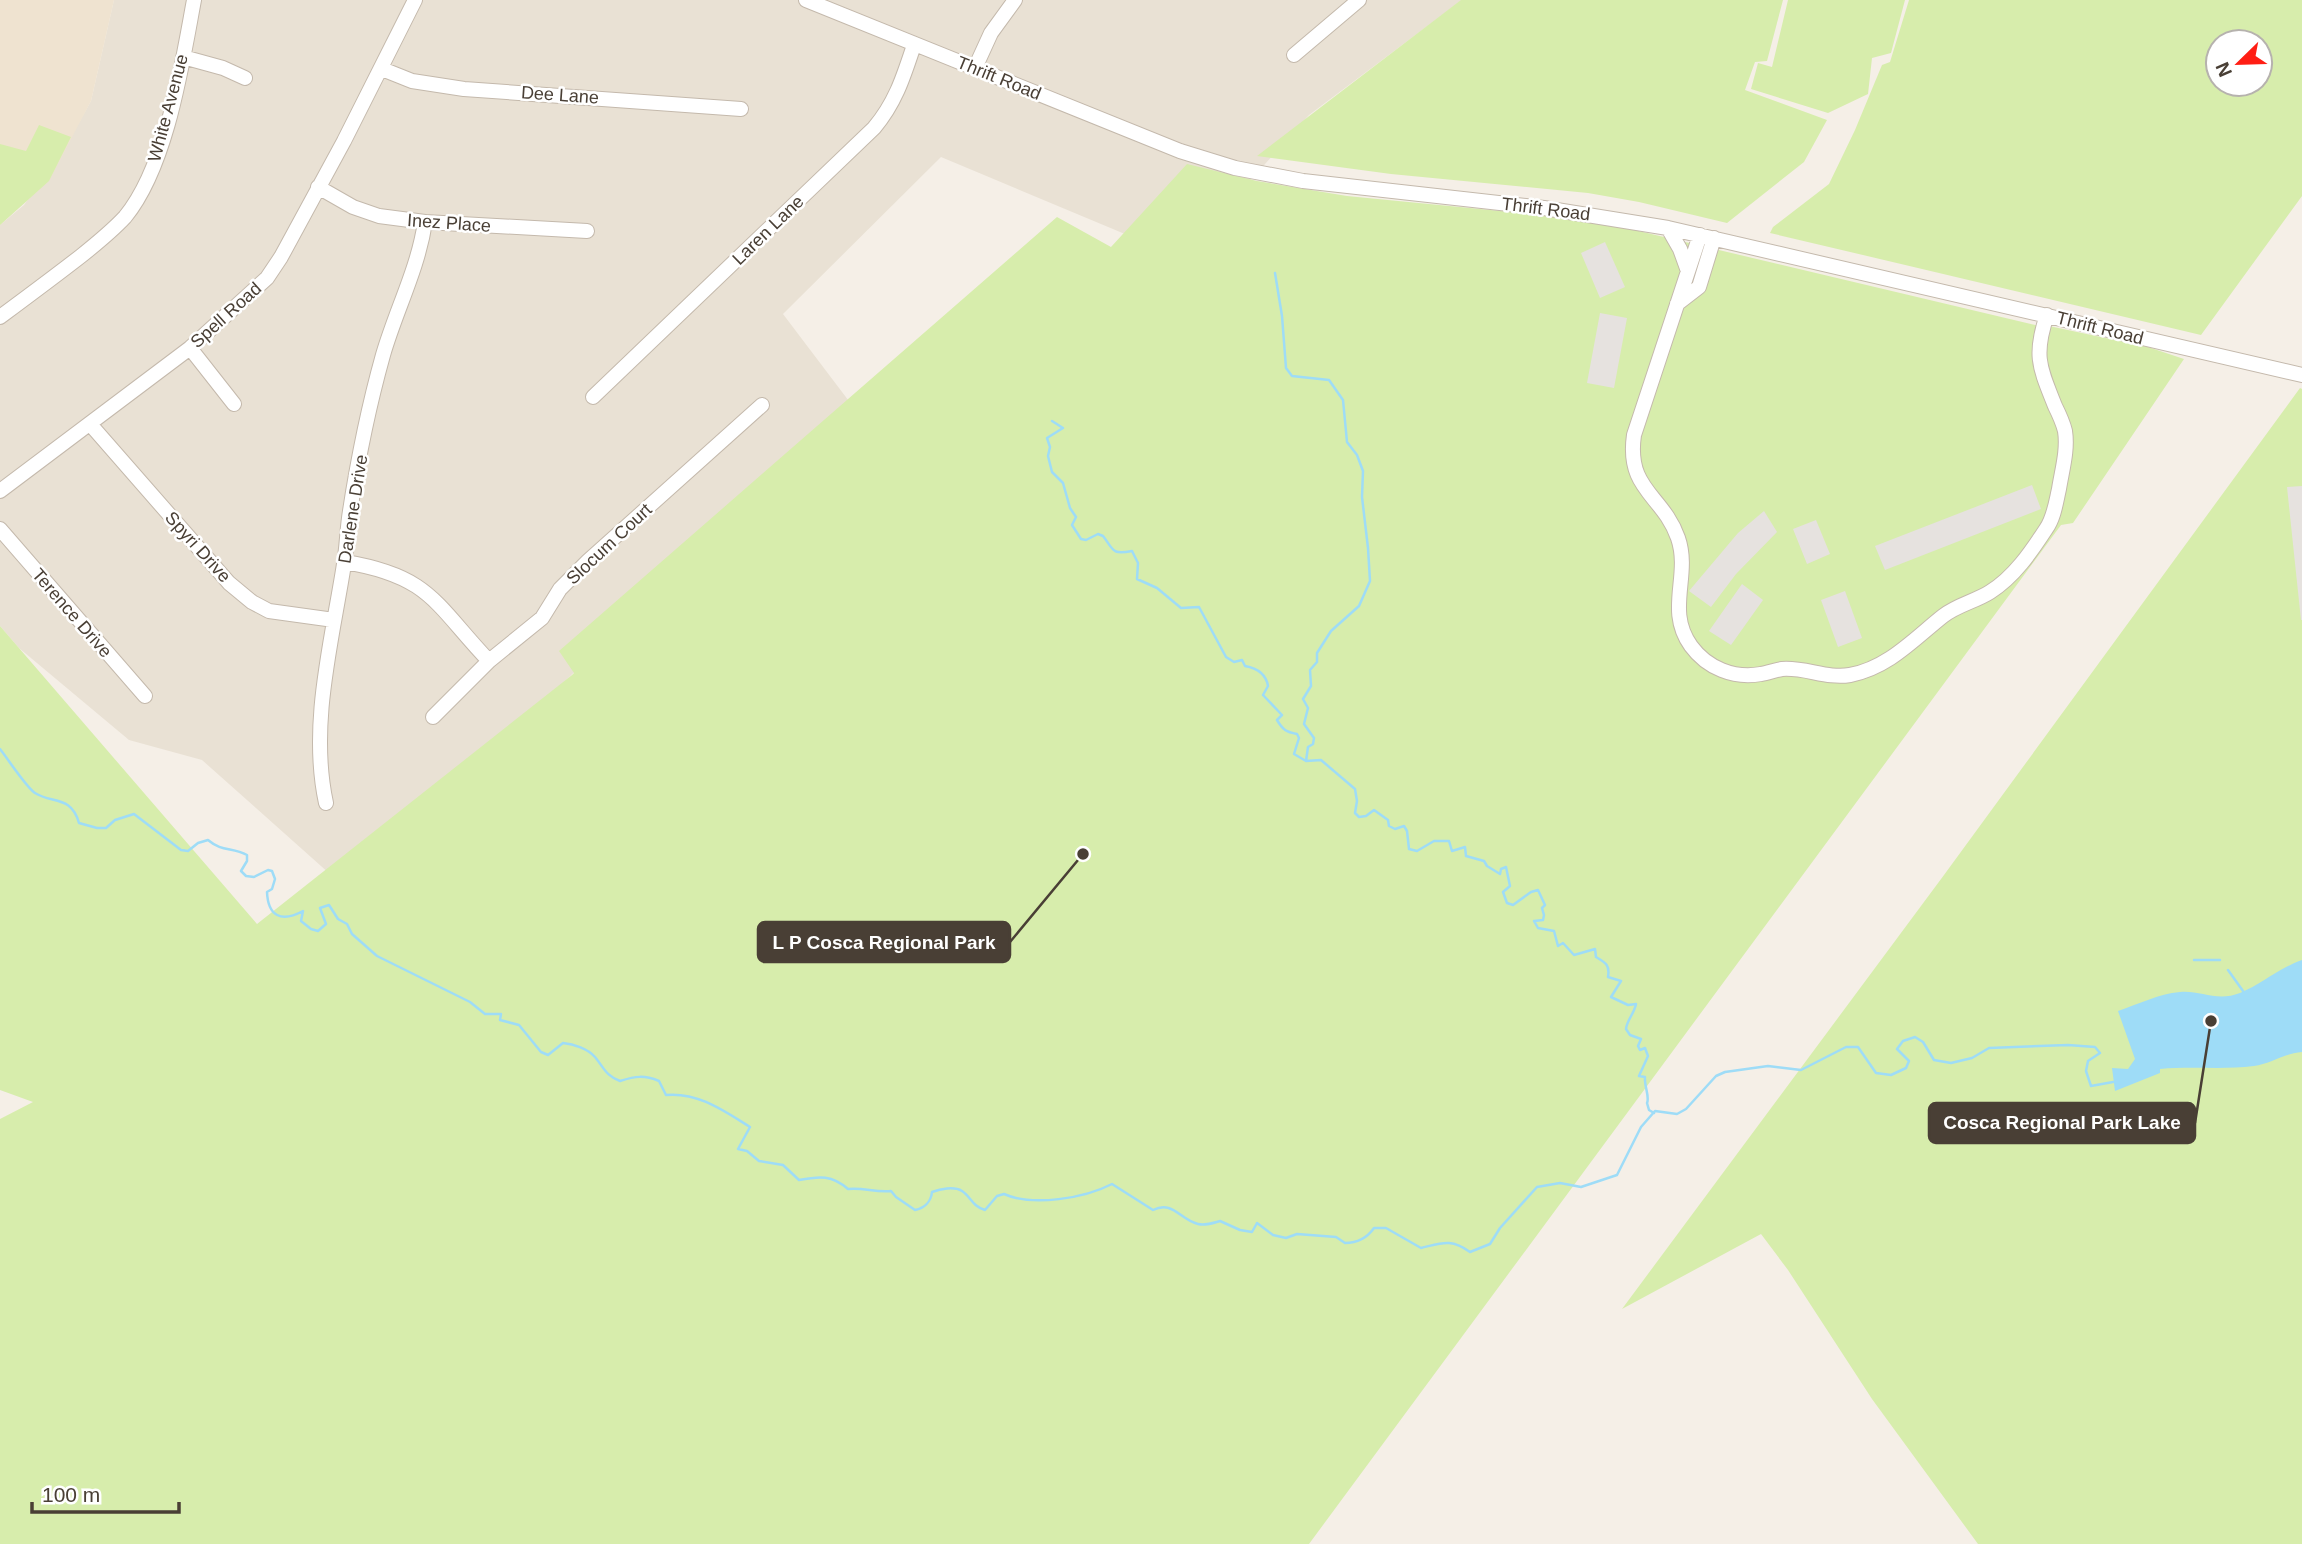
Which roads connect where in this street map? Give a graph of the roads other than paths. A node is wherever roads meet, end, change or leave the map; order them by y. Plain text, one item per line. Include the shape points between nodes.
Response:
1 (194, 0) edge
2 (415, 0) edge
3 (806, 0) edge
4 (1015, 0) edge
5 (1359, 0) edge
6 (840, 6) edge
7 (914, 45) junction
8 (1294, 55) dead end
9 (183, 57) junction
10 (975, 68) junction
11 (382, 69) junction
12 (245, 78) dead end
13 (741, 109) dead end
14 (318, 187) junction
15 (425, 222) junction
16 (1668, 228) junction
17 (587, 231) dead end
18 (1707, 236) junction
19 (1688, 271) junction
20 (1677, 304) junction
21 (2047, 315) junction
22 (0, 317) edge
23 (190, 348) junction
24 (2302, 375) edge
25 (593, 397) dead end
26 (234, 404) dead end
27 (762, 405) dead end
28 (90, 424) junction
29 (0, 491) edge
30 (0, 529) edge
31 (345, 562) junction
32 (334, 620) junction
33 (489, 661) junction
34 (145, 696) dead end
35 (433, 717) dead end
36 (326, 803) dead end

1 - 9 street, White Avenue
2 - 11 street, Spell Road
3 - 6 street, Thrift Road
4 - 10 street via 991,33
5 - 8 street
6 - 7 street, Thrift Road
7 - 10 street, Thrift Road
7 - 25 street, Laren Lane via 898,93 874,128
9 - 12 street
9 - 22 street, White Avenue via 159,153 125,216
10 - 16 street, Thrift Road via 1180,151 1235,168 1303,181 1544,208
11 - 13 street, Dee Lane via 412,81 451,88
11 - 14 street, Spell Road
14 - 15 street, Inez Place via 368,213
14 - 23 street, Spell Road via 267,278
15 - 17 street, Inez Place
15 - 31 street, Darlene Drive via 373,399 350,512
16 - 18 street, Thrift Road
16 - 19 street
18 - 19 street
18 - 20 street via 1699,286
18 - 21 street, Thrift Road
19 - 20 street
20 - 21 street via 1634,435 1633,456 1640,482 1672,522 1679,541 1682,563 1677,608 1684,634 1708,662 1733,675 1791,669 1837,675 1861,672 1901,652 1944,615 2010,577 2049,526 2066,450 2065,430 2038,356
21 - 24 street, Thrift Road
23 - 26 street
23 - 28 street, Spell Road
27 - 33 street, Slocum Court via 588,561 560,589 542,618
28 - 29 street, Spell Road
28 - 32 street, Spyri Drive via 229,583 252,602 269,611
30 - 34 street, Terence Drive
31 - 32 street, Darlene Drive
31 - 33 street via 399,575 421,588
32 - 36 street, Darlene Drive via 322,729 321,777
33 - 35 street, Slocum Court

